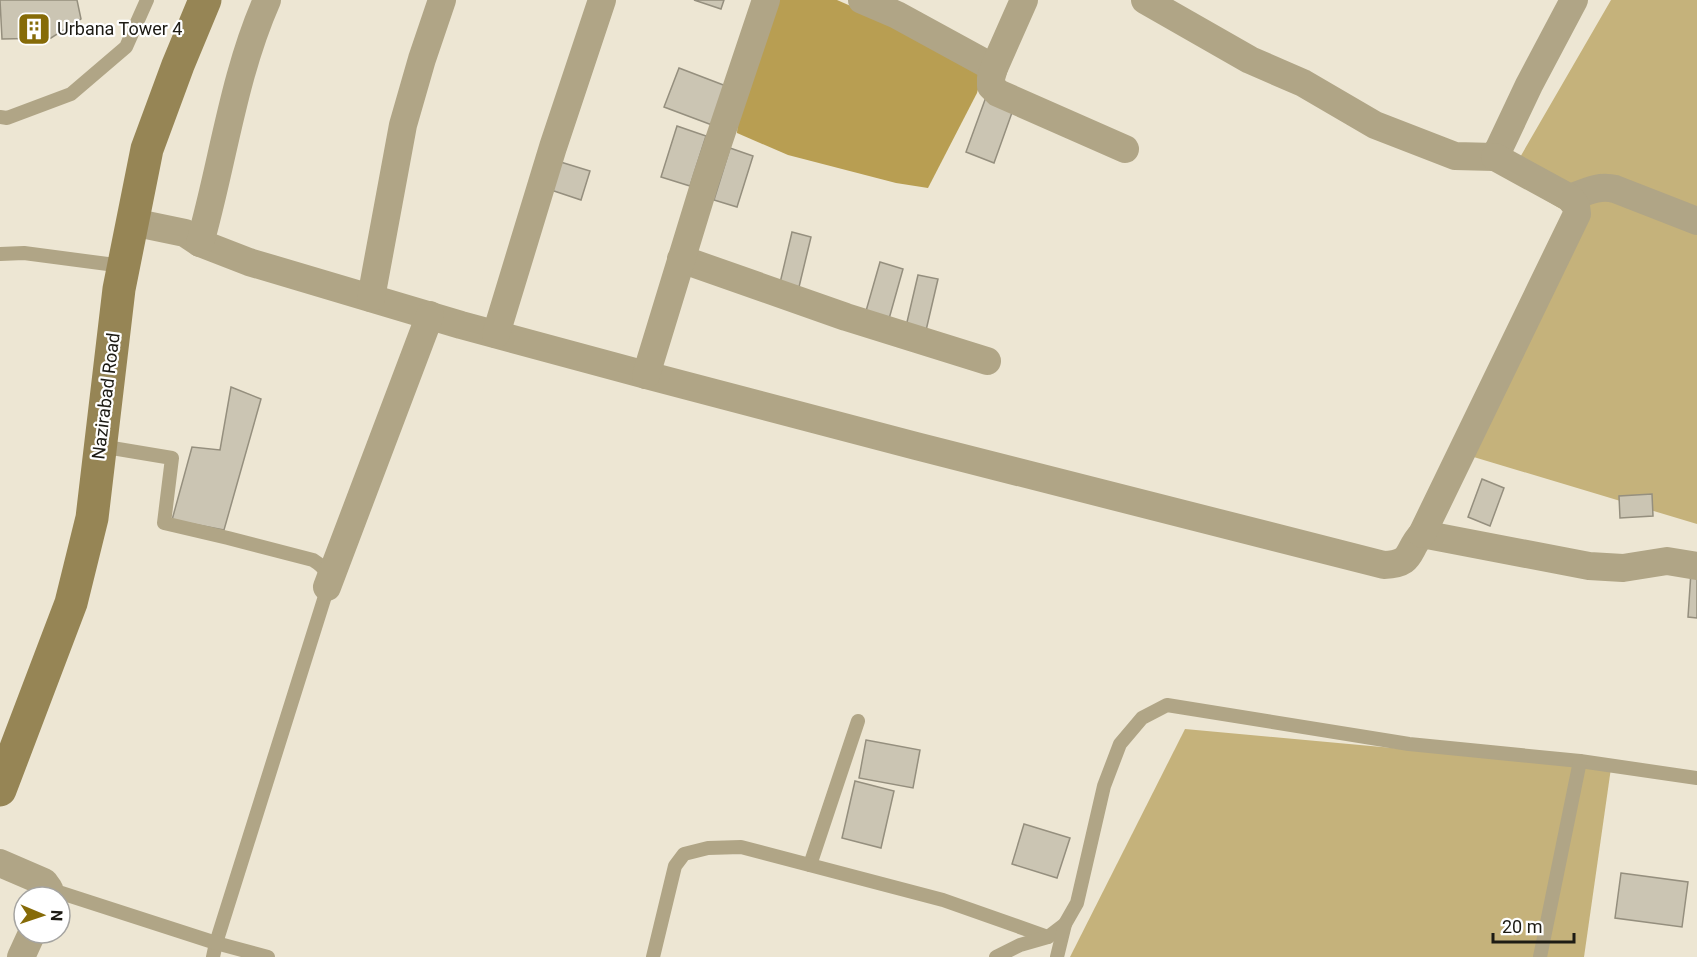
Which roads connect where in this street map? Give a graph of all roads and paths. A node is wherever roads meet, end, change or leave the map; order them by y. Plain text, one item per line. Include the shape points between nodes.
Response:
1 (147, 0) edge
2 (205, 0) edge
3 (267, 0) edge
4 (442, 0) edge
5 (602, 0) edge
6 (766, 0) edge
7 (862, 0) edge
8 (1024, 0) edge
9 (1145, 0) edge
10 (1574, 0) edge
11 (994, 69) junction
12 (0, 117) edge
13 (1125, 149) dead end
14 (1495, 157) junction
15 (1570, 198) junction
16 (1697, 221) edge
17 (140, 224) junction
18 (192, 238) junction
19 (0, 254) edge
20 (681, 259) junction
21 (123, 266) junction
22 (371, 298) junction
23 (430, 315) junction
24 (496, 334) junction
25 (987, 361) dead end
26 (646, 375) junction
27 (100, 446) junction
28 (1422, 534) junction
29 (1697, 566) edge
30 (327, 587) junction
31 (858, 722) dead end
32 (6, 754) edge
33 (1580, 760) junction
34 (1697, 778) edge
35 (0, 790) edge
36 (0, 863) edge
37 (810, 865) junction
38 (39, 885) edge
39 (72, 898) edge
40 (1065, 924) junction
41 (1048, 937) junction
42 (214, 950) edge
43 (268, 957) edge
44 (653, 957) edge
45 (996, 957) edge
46 (1057, 957) edge
47 (1540, 957) edge

1 - 12 lane via 126,47 71,94 7,118
2 - 17 main road, Nazirabad Road via 147,148
3 - 18 street via 237,93 213,198
4 - 22 street via 403,125
5 - 24 street
6 - 20 street
7 - 11 street
8 - 11 street
9 - 14 street via 1375,125 1455,156
10 - 14 street
11 - 13 street via 991,86 998,93
14 - 15 street
15 - 16 street via 1605,187
15 - 28 street via 1576,206 1574,223
17 - 18 street
17 - 21 main road, Nazirabad Road
18 - 22 street via 249,262
19 - 21 lane via 24,253
20 - 25 street
20 - 26 street
21 - 27 main road, Nazirabad Road
22 - 23 street
23 - 24 street
23 - 30 street
24 - 26 street
26 - 28 street via 1384,565 1397,564 1410,556
27 - 30 lane via 172,458 164,523 313,560 328,575
27 - 32 main road, Nazirabad Road via 92,518 71,603 34,705
28 - 29 street via 1589,566 1623,568 1667,561
30 - 42 lane
31 - 37 lane
32 - 35 main road, Nazirabad Road
33 - 34 lane
33 - 40 lane via 1409,744 1167,705 1142,718 1120,744 1104,786 1077,903
33 - 47 lane
36 - 38 street
37 - 41 lane via 943,900
37 - 44 lane via 741,847 708,848 684,854 675,866
39 - 42 lane
40 - 41 lane
40 - 46 lane
41 - 45 lane
42 - 43 lane

